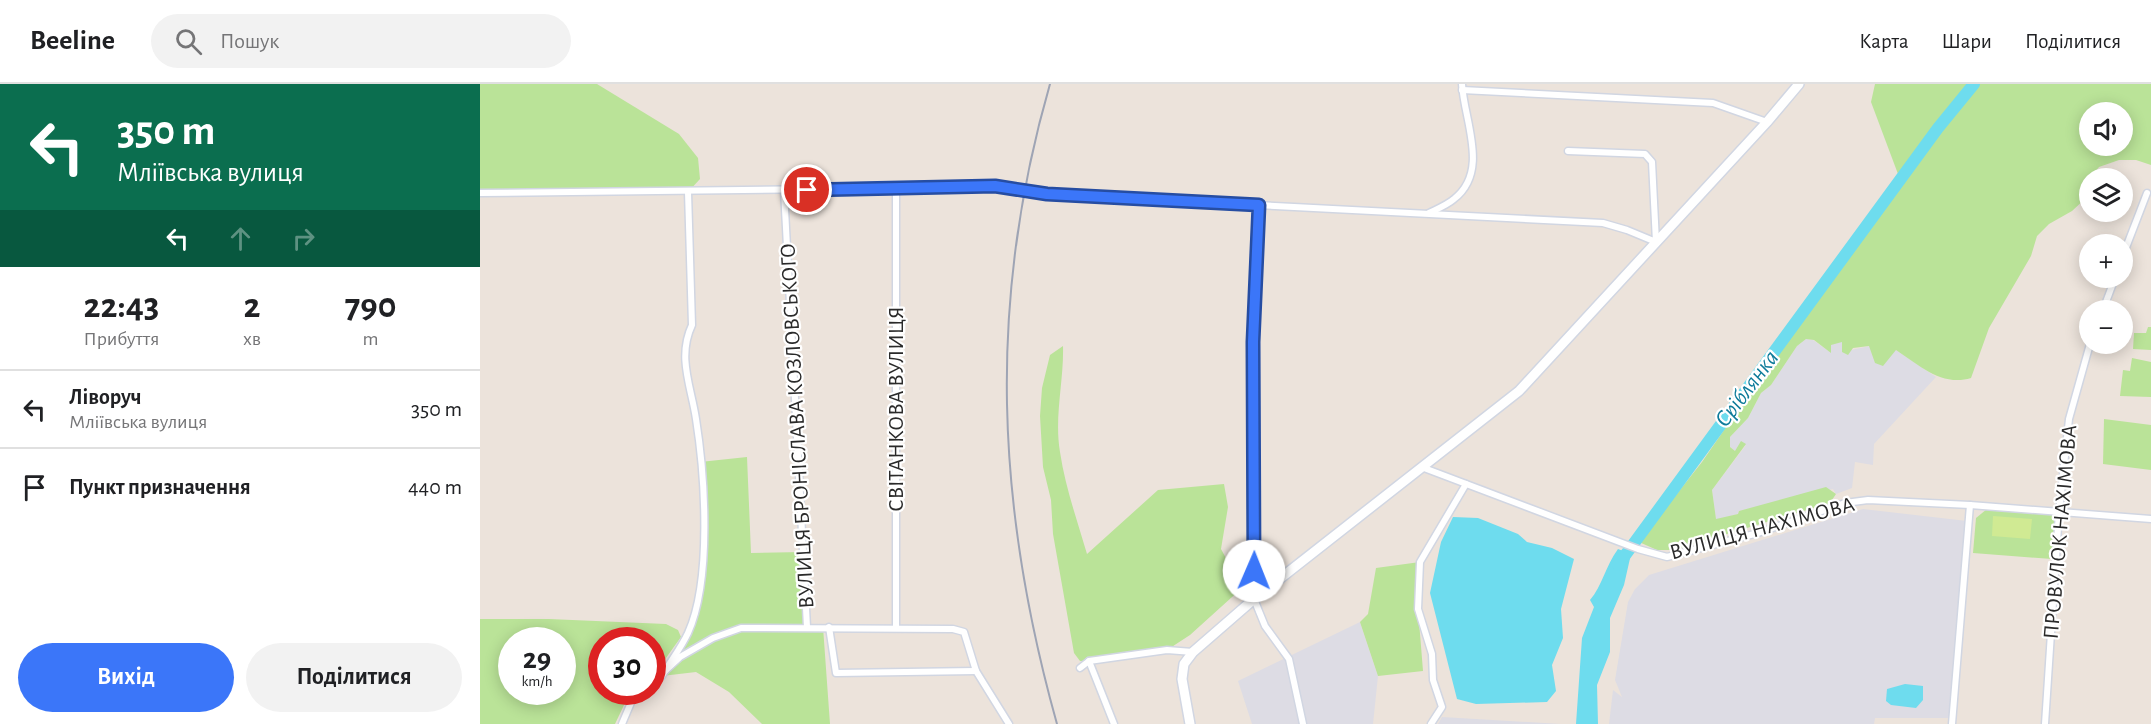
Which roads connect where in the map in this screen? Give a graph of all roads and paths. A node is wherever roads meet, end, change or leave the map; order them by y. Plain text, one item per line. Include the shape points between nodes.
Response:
1 (1798, 84) edge
2 (1462, 87) edge
3 (1767, 122) junction
4 (1568, 151) dead end
5 (784, 190) junction
6 (896, 190) junction
7 (688, 192) junction
8 (480, 193) edge
9 (2147, 193) dead end
10 (1259, 205) junction
11 (1429, 214) junction
12 (2131, 234) edge
13 (1656, 242) junction
14 (2087, 354) edge
15 (1424, 468) junction
16 (1466, 484) junction
17 (1970, 505) junction
18 (2060, 512) junction
19 (2151, 519) edge
20 (1254, 599) junction
21 (807, 627) junction
22 (829, 627) junction
23 (896, 628) junction
24 (1193, 652) junction
25 (1089, 661) junction
26 (1080, 668) dead end
27 (666, 669) edge
28 (976, 671) junction
29 (666, 672) edge
30 (630, 705) edge
31 (622, 724) edge
32 (1009, 724) edge
33 (1114, 724) edge
34 (1190, 724) edge
35 (1303, 724) edge
36 (1431, 724) edge
37 (1952, 724) edge
38 (2045, 724) edge

1 - 3 street
2 - 3 street via 1713,103
2 - 11 street via 1474,153 1472,172 1455,199
3 - 13 street
4 - 13 street via 1645,154 1652,162
5 - 6 street
5 - 7 street
5 - 21 street, ВУЛИЦЯ БРОНІСЛАВА КОЗЛОВСЬКОГО
6 - 10 street via 995,186 1047,194
6 - 23 street, СВІТАНКОВА ВУЛИЦЯ
7 - 8 street
7 - 27 street via 692,325 686,339 685,370 697,420 704,558 688,632
9 - 12 street
10 - 11 street
10 - 20 street via 1253,342
11 - 13 street via 1603,223
13 - 15 street via 1519,391
14 - 18 street, ПРОВУЛОК НАХІМОВА via 2069,419
15 - 16 street, ВУЛИЦЯ НАХІМОВА
15 - 20 street
16 - 17 street, ВУЛИЦЯ НАХІМОВА via 1667,557 1758,534 1854,501
16 - 36 street via 1420,562 1418,609 1442,707
17 - 18 street, ВУЛИЦЯ НАХІМОВА
17 - 37 street
18 - 19 street, ВУЛИЦЯ НАХІМОВА
18 - 38 street, ПРОВУЛОК НАХІМОВА
20 - 24 street
20 - 35 street via 1265,626 1289,659
21 - 22 street
21 - 29 street via 741,628 680,657
22 - 23 street
22 - 28 street via 836,673
23 - 28 street via 964,632
24 - 25 street via 1167,650
24 - 34 street via 1184,664 1182,679
25 - 26 street
25 - 33 street
28 - 32 street
30 - 31 street

